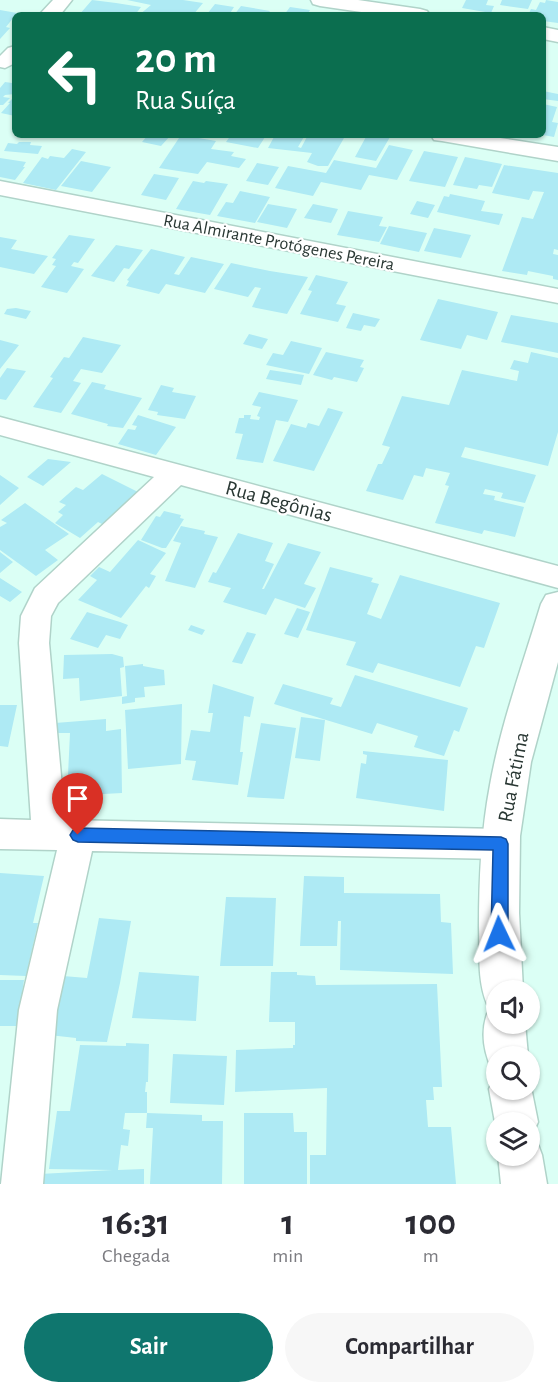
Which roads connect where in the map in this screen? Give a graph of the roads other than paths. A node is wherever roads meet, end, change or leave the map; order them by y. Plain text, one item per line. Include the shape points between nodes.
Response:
1 (63, 0) edge
2 (320, 0) edge
3 (52, 12) edge
4 (400, 12) edge
5 (460, 138) edge
6 (558, 154) edge
7 (0, 188) edge
8 (558, 296) edge
9 (0, 426) edge
10 (176, 473) junction
11 (558, 577) edge
12 (558, 604) edge
13 (0, 834) edge
14 (63, 835) junction
15 (501, 844) junction
16 (501, 980) edge
17 (522, 1166) edge
18 (22, 1184) edge
19 (524, 1184) edge

1 - 3 street
2 - 4 street
5 - 6 street
7 - 8 street, Rua Almirante Protógenes Pereira
9 - 10 street, Rua Begônias
10 - 11 street, Rua Begônias
10 - 14 street via 46,596 36,616 34,643
12 - 15 main road, Rua Fátima via 508,785
13 - 14 street
14 - 15 street
14 - 18 street via 38,1010
15 - 16 main road, Rua Fátima via 498,911
17 - 19 main road

